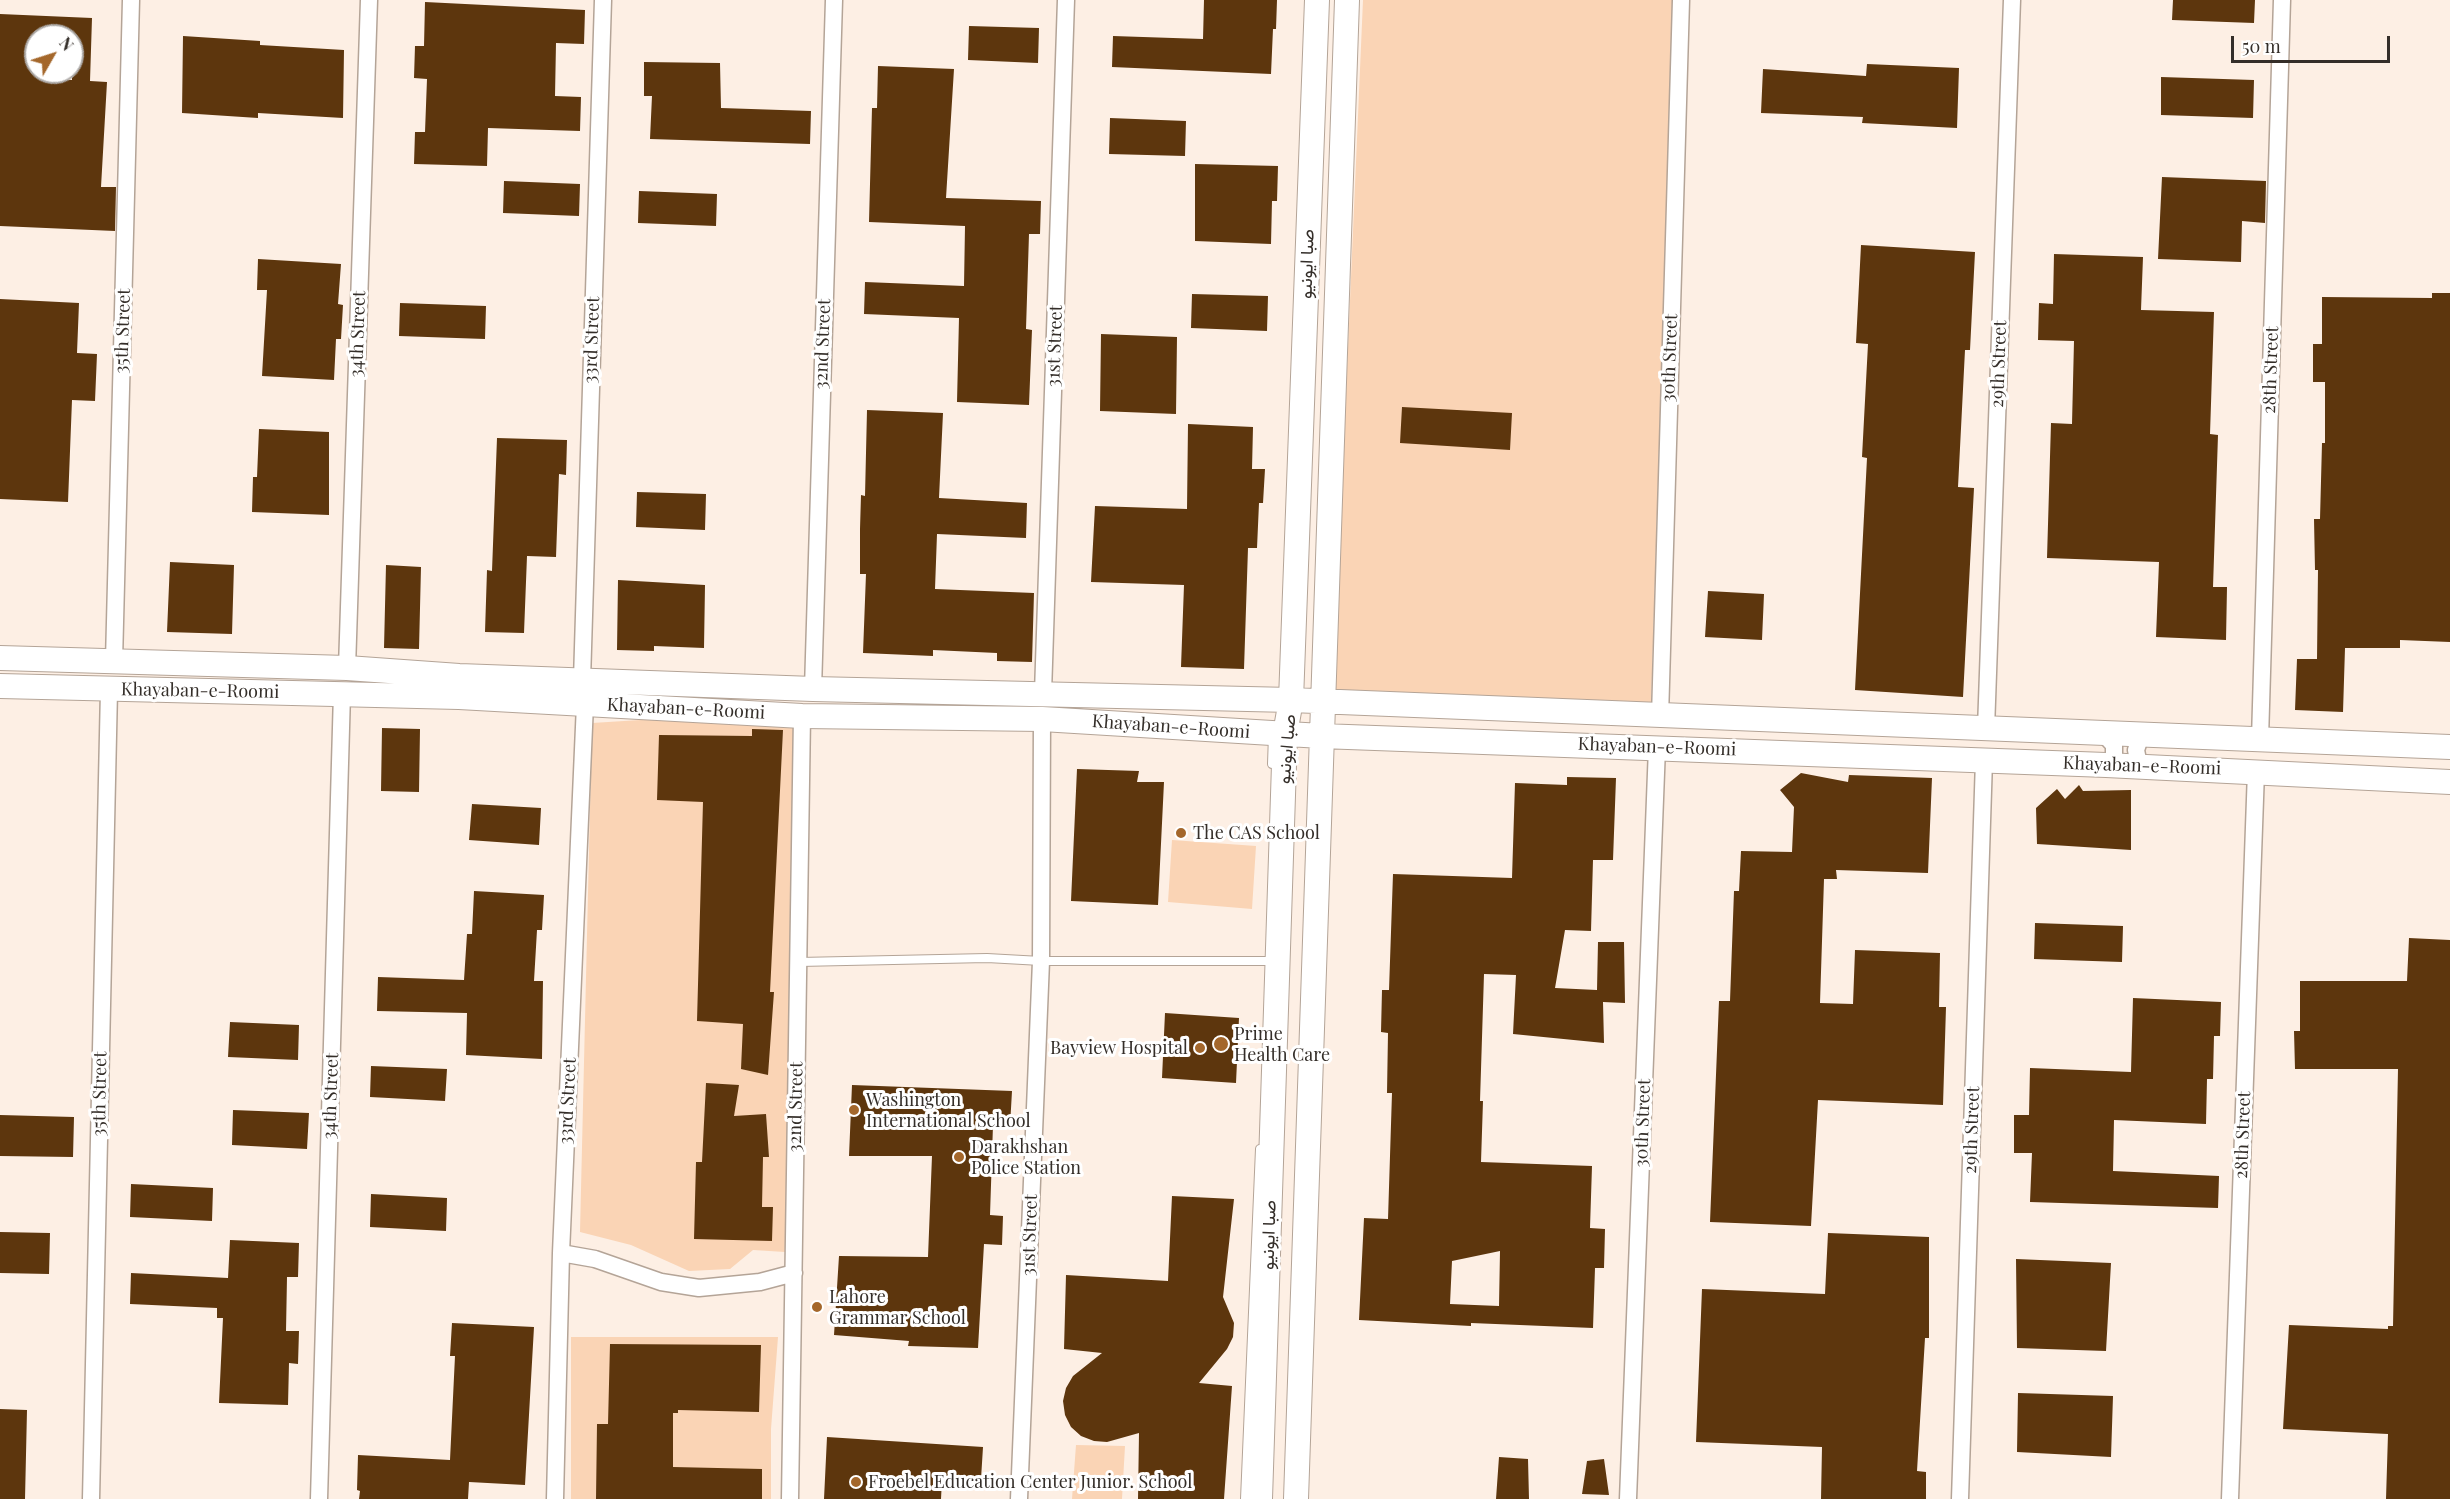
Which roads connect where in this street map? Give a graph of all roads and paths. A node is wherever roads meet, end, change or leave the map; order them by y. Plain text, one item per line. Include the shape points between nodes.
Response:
1 (131, 0) edge
2 (369, 0) edge
3 (603, 0) edge
4 (834, 0) edge
5 (1066, 0) edge
6 (1317, 0) edge
7 (1347, 0) edge
8 (1681, 0) edge
9 (2012, 0) edge
10 (2282, 0) edge
11 (0, 658) edge
12 (114, 661) junction
13 (346, 668) junction
14 (582, 680) junction
15 (0, 686) edge
16 (459, 687) junction
17 (813, 689) junction
18 (109, 690) junction
19 (342, 693) junction
20 (1043, 693) junction
21 (1292, 700) junction
22 (1322, 702) junction
23 (585, 704) junction
24 (802, 716) junction
25 (1660, 717) junction
26 (1042, 719) junction
27 (1986, 729) junction
28 (2103, 733) junction
29 (1279, 734) junction
30 (2148, 735) junction
31 (1321, 736) junction
32 (2260, 739) junction
33 (1657, 747) junction
34 (2450, 747) edge
35 (1984, 760) junction
36 (2106, 765) junction
37 (2146, 766) junction
38 (2256, 771) junction
39 (1272, 779) dead end
40 (2450, 782) edge
41 (1041, 961) junction
42 (1270, 961) junction
43 (799, 962) junction
44 (1260, 1140) dead end
45 (561, 1253) junction
46 (794, 1273) junction
47 (91, 1499) edge
48 (319, 1499) edge
49 (555, 1499) edge
50 (790, 1499) edge
51 (1019, 1499) edge
52 (1245, 1499) edge
53 (1260, 1499) edge
54 (1296, 1499) edge
55 (1628, 1499) edge
56 (1960, 1499) edge
57 (2230, 1499) edge

1 - 12 street, 35th Street
2 - 13 street, 34th Street
3 - 14 street, 33rd Street
4 - 17 street, 32nd Street
5 - 20 street, 31st Street
6 - 21 street, صبا ایونیو
7 - 22 street, صبا ایونیو
8 - 25 street, 30th Street
9 - 27 street, 29th Street
10 - 32 street, 28th Street
11 - 12 street, Khayaban-e-Roomi
12 - 13 street, Khayaban-e-Roomi
13 - 16 street, Khayaban-e-Roomi
14 - 16 street, Khayaban-e-Roomi
14 - 17 street, Khayaban-e-Roomi
15 - 18 street, Khayaban-e-Roomi
16 - 19 street, Khayaban-e-Roomi
16 - 23 street, Khayaban-e-Roomi
17 - 20 street, Khayaban-e-Roomi
18 - 19 street, Khayaban-e-Roomi
18 - 47 street, 35th Street
19 - 48 street, 34th Street
20 - 21 street, Khayaban-e-Roomi
21 - 22 street, Khayaban-e-Roomi
21 - 29 street, صبا ایونیو
22 - 25 street, Khayaban-e-Roomi
22 - 31 street, صبا ایونیو
23 - 24 street, Khayaban-e-Roomi
23 - 45 street, 33rd Street
24 - 26 street, Khayaban-e-Roomi
24 - 43 street, 32nd Street
25 - 27 street, Khayaban-e-Roomi
26 - 29 street, Khayaban-e-Roomi
26 - 41 street, 31st Street
27 - 28 street, Khayaban-e-Roomi
28 - 30 street, Khayaban-e-Roomi
28 - 36 street via 2112,740 2115,751
29 - 31 street, Khayaban-e-Roomi
29 - 39 lane
29 - 42 street, صبا ایونیو
30 - 32 street, Khayaban-e-Roomi
30 - 37 street via 2139,741 2136,750 2138,760
31 - 33 street, Khayaban-e-Roomi
31 - 54 street, صبا ایونیو
32 - 34 street, Khayaban-e-Roomi
33 - 35 street, Khayaban-e-Roomi
33 - 55 street, 30th Street
35 - 36 street, Khayaban-e-Roomi
35 - 56 street, 29th Street
36 - 37 street, Khayaban-e-Roomi
37 - 38 street, Khayaban-e-Roomi
38 - 40 street, Khayaban-e-Roomi
38 - 57 street, 28th Street
41 - 42 lane
41 - 43 lane via 987,958
41 - 51 street, 31st Street
42 - 53 street, صبا ایونیو
43 - 46 street, 32nd Street
44 - 52 lane
45 - 46 street via 595,1258 661,1282 699,1287 760,1282
45 - 49 street, 33rd Street
46 - 50 street, 32nd Street

